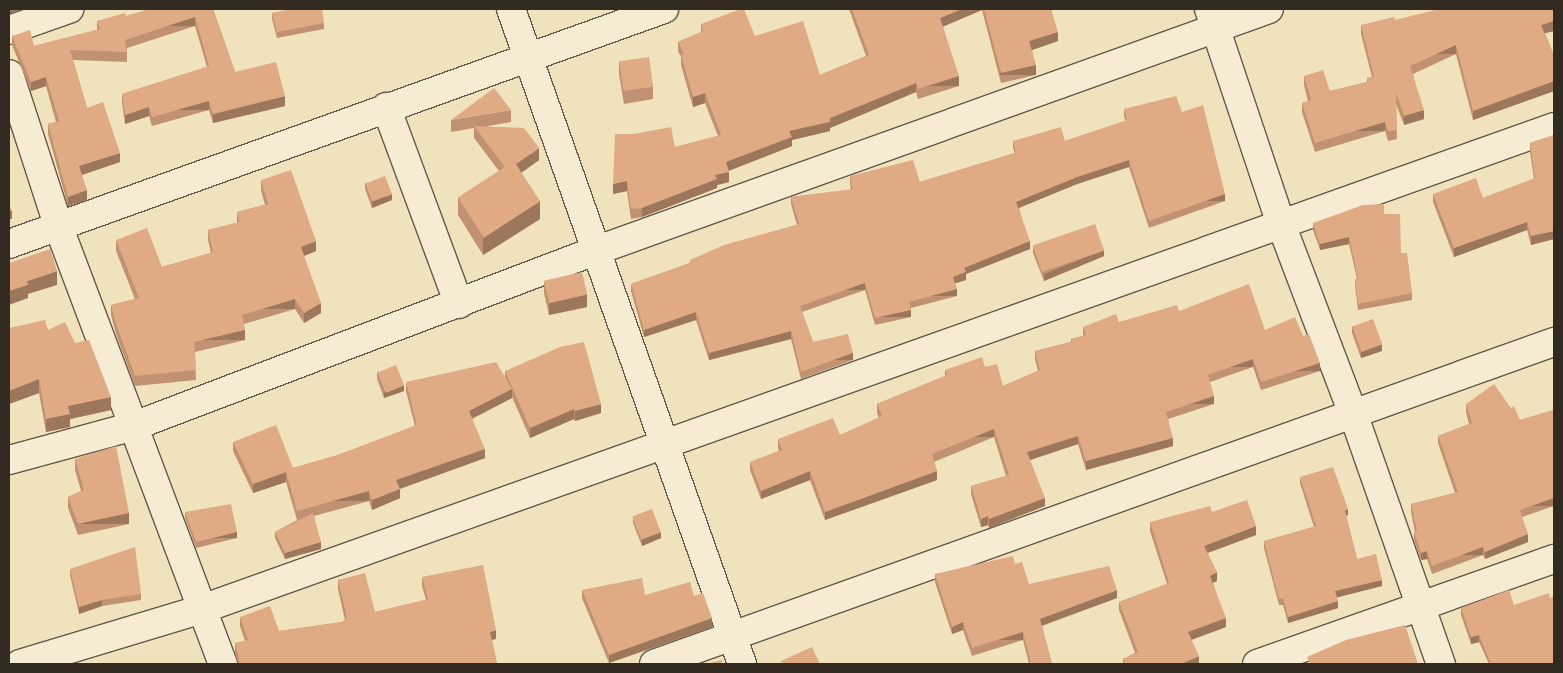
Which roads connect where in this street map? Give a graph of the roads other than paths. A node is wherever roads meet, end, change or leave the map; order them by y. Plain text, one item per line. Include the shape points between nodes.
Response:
1 (69, 9) edge
2 (511, 9) edge
3 (664, 9) edge
4 (1269, 9) edge
5 (1212, 18) edge
6 (9, 30) edge
7 (527, 56) junction
8 (9, 74) edge
9 (386, 107) junction
10 (1554, 127) edge
11 (1281, 224) junction
12 (60, 228) junction
13 (9, 244) edge
14 (595, 251) junction
15 (459, 304) junction
16 (1554, 342) edge
17 (1354, 416) junction
18 (134, 426) junction
19 (663, 446) junction
20 (9, 460) edge
21 (1554, 559) edge
22 (1421, 607) junction
23 (202, 609) junction
24 (732, 636) junction
25 (20, 664) edge
26 (223, 664) edge
27 (654, 664) edge
28 (742, 664) edge
29 (1257, 664) edge
30 (1441, 664) edge

1 - 6 street
2 - 7 street
3 - 7 street
4 - 5 street
5 - 11 street
5 - 14 street
7 - 9 street
7 - 14 street
8 - 12 street
9 - 12 street
9 - 15 street
10 - 11 street
11 - 17 street
11 - 19 street
12 - 13 street
12 - 18 street
14 - 15 street
14 - 19 street
15 - 18 street
16 - 17 street
17 - 22 street
17 - 24 street
18 - 20 street
18 - 23 street
19 - 23 street
19 - 24 street
21 - 22 street
22 - 29 street
22 - 30 street
23 - 25 street
23 - 26 street
24 - 27 street
24 - 28 street

